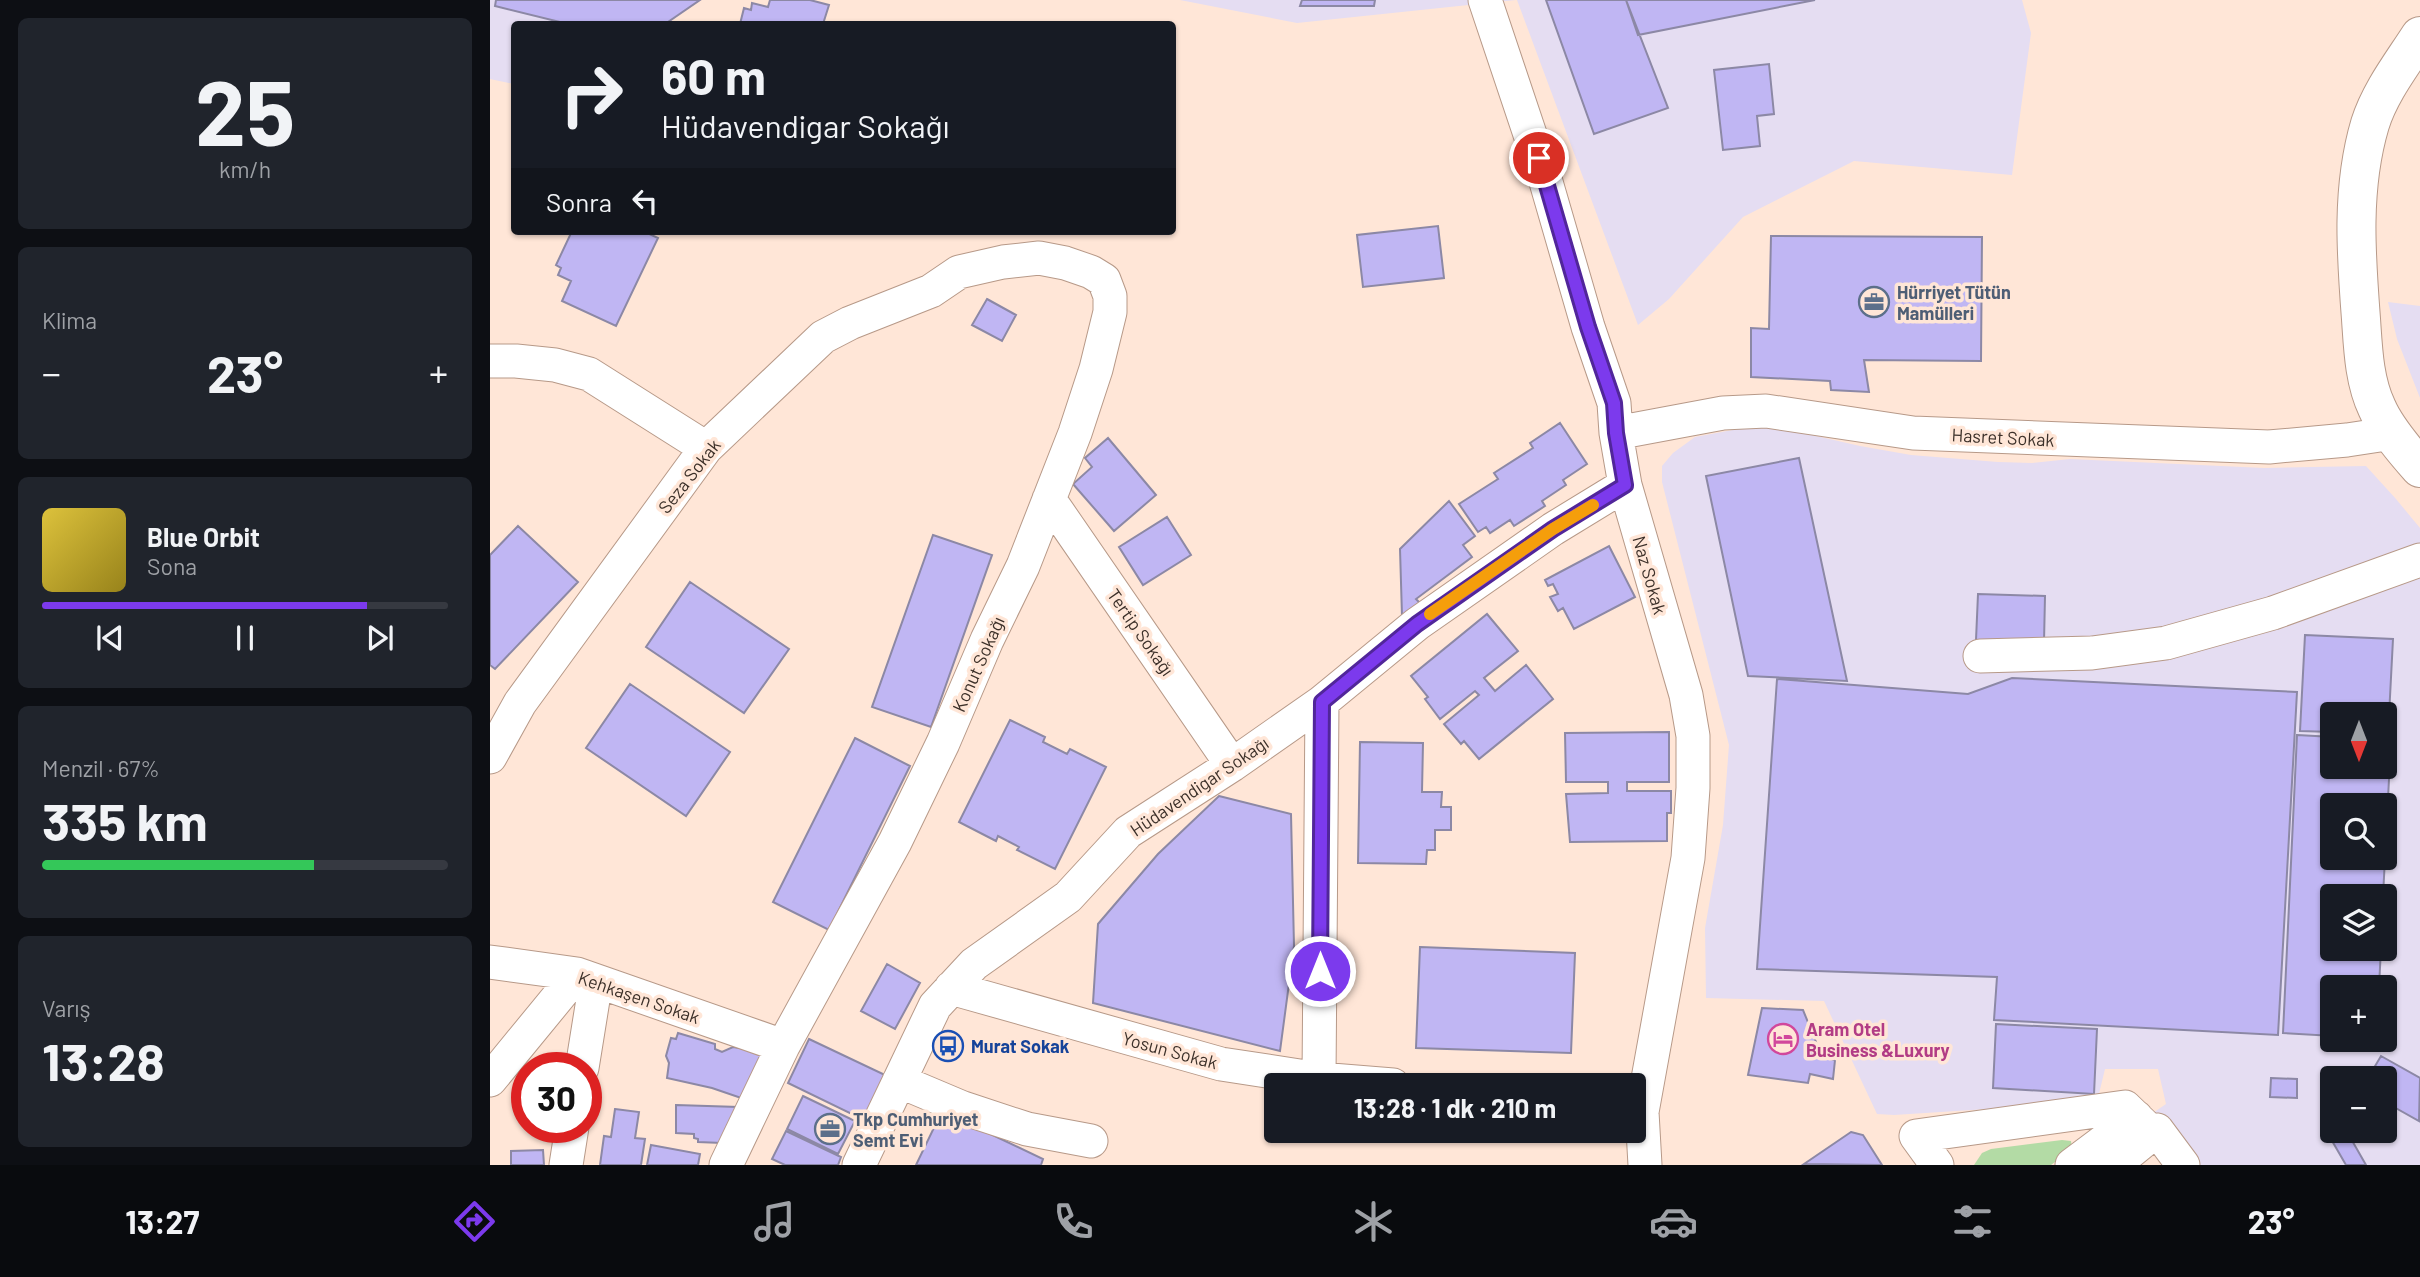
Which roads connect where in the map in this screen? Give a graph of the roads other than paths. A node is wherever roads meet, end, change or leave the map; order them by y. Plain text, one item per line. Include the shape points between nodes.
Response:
1 (1485, 0) edge
2 (2420, 36) edge
3 (958, 272) joint
4 (490, 361) edge
5 (1616, 433) junction
6 (2393, 433) junction
7 (706, 449) junction
8 (2420, 468) edge
9 (1625, 485) junction
10 (1049, 499) junction
11 (2420, 560) edge
12 (1980, 656) dead end
13 (1322, 702) junction
14 (490, 757) edge
15 (1232, 765) junction
16 (490, 962) edge
17 (587, 978) junction
18 (951, 988) junction
19 (783, 1046) junction
20 (583, 1052) edge
21 (1282, 1073) edge
22 (1319, 1073) edge
23 (1645, 1073) edge
24 (490, 1080) edge
25 (899, 1081) junction
26 (2144, 1126) junction
27 (1091, 1141) dead end
28 (569, 1143) edge
29 (1642, 1143) edge
30 (566, 1165) edge
31 (726, 1165) edge
32 (859, 1165) edge
33 (1645, 1165) edge
34 (1937, 1165) edge
35 (2072, 1165) edge
36 (2113, 1165) edge
37 (2183, 1165) edge

1 - 5 street, Naz Sokak via 1614,403
2 - 6 main road via 2381,97 2371,123 2357,202 2365,366 2376,408
3 - 7 street, Seza Sokak via 931,291 823,337
3 - 10 street, Konut Sokağı via 1039,258 1065,263 1104,280 1110,296 1107,331
4 - 7 street via 555,366 589,374
5 - 6 street, Hasret Sokak via 1723,413 1766,411 1913,433 2269,447
5 - 9 street, Naz Sokak
6 - 8 main road
7 - 14 street, Seza Sokak via 520,703
9 - 13 street, Hüdavendigar Sokağı via 1417,624
9 - 23 street, Naz Sokak via 1686,695 1693,736 1688,858
10 - 15 street, Tertip Sokağı
10 - 19 street, Konut Sokağı via 1023,566 895,842
11 - 12 street via 2273,613 2166,643 2092,653
13 - 15 street, Hüdavendigar Sokağı
13 - 22 street
15 - 18 street, Hüdavendigar Sokağı via 1128,832 1068,897 974,964
16 - 17 street, Kehkaşen Sokak
17 - 19 street, Kehkaşen Sokak
17 - 20 street
17 - 24 street
18 - 21 street, Yosun Sokak via 1134,1041
18 - 25 street, Hüdavendigar Sokağı via 935,1006
19 - 31 street, Konut Sokağı
25 - 27 street via 1027,1129
25 - 32 street, Hüdavendigar Sokağı
26 - 34 street via 2125,1107 1916,1136
26 - 35 street
26 - 36 street
26 - 37 street via 2157,1130
28 - 30 street
29 - 33 street, Naz Sokak

